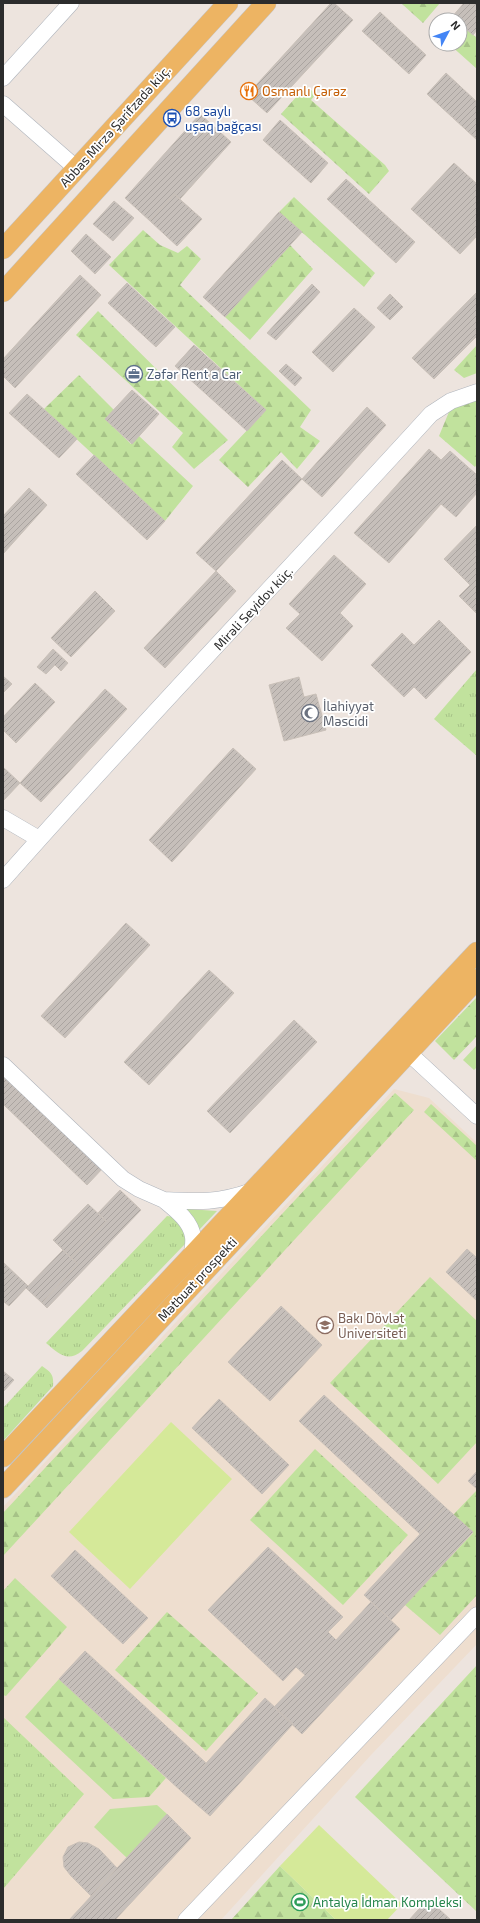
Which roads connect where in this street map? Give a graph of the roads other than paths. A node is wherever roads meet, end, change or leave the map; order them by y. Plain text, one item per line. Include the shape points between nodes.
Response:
1 (71, 3) edge
2 (266, 3) edge
3 (226, 4) edge
4 (3, 78) edge
5 (3, 104) edge
6 (76, 168) junction
7 (97, 187) junction
8 (3, 249) edge
9 (3, 292) edge
10 (477, 392) edge
11 (3, 818) edge
12 (39, 839) junction
13 (3, 880) edge
14 (477, 952) edge
15 (477, 979) edge
16 (417, 1029) junction
17 (408, 1052) junction
18 (385, 1064) junction
19 (3, 1065) edge
20 (477, 1116) edge
21 (252, 1191) junction
22 (164, 1200) junction
23 (192, 1256) junction
24 (3, 1457) edge
25 (3, 1488) edge
26 (477, 1615) edge
27 (186, 1920) edge

1 - 4 street
2 - 7 main road
3 - 6 main road, Abbas Mirzə Şərifzadə küç.
5 - 6 street
6 - 7 main road
6 - 8 main road, Abbas Mirzə Şərifzadə küç.
7 - 9 main road
10 - 12 street, Mirəli Seyidov küç. via 451,402 431,414
11 - 12 street
12 - 13 street, Mirəli Seyidov küç.
14 - 16 main road
15 - 16 main road
16 - 17 main road
17 - 18 main road
17 - 20 street
18 - 21 main road, Mətbuat prospekti
18 - 25 main road, Mətbuat prospekti
19 - 22 street via 123,1179
21 - 22 street via 217,1201
21 - 23 main road, Mətbuat prospekti
22 - 23 street via 189,1226 193,1236
23 - 24 main road, Mətbuat prospekti
26 - 27 street

